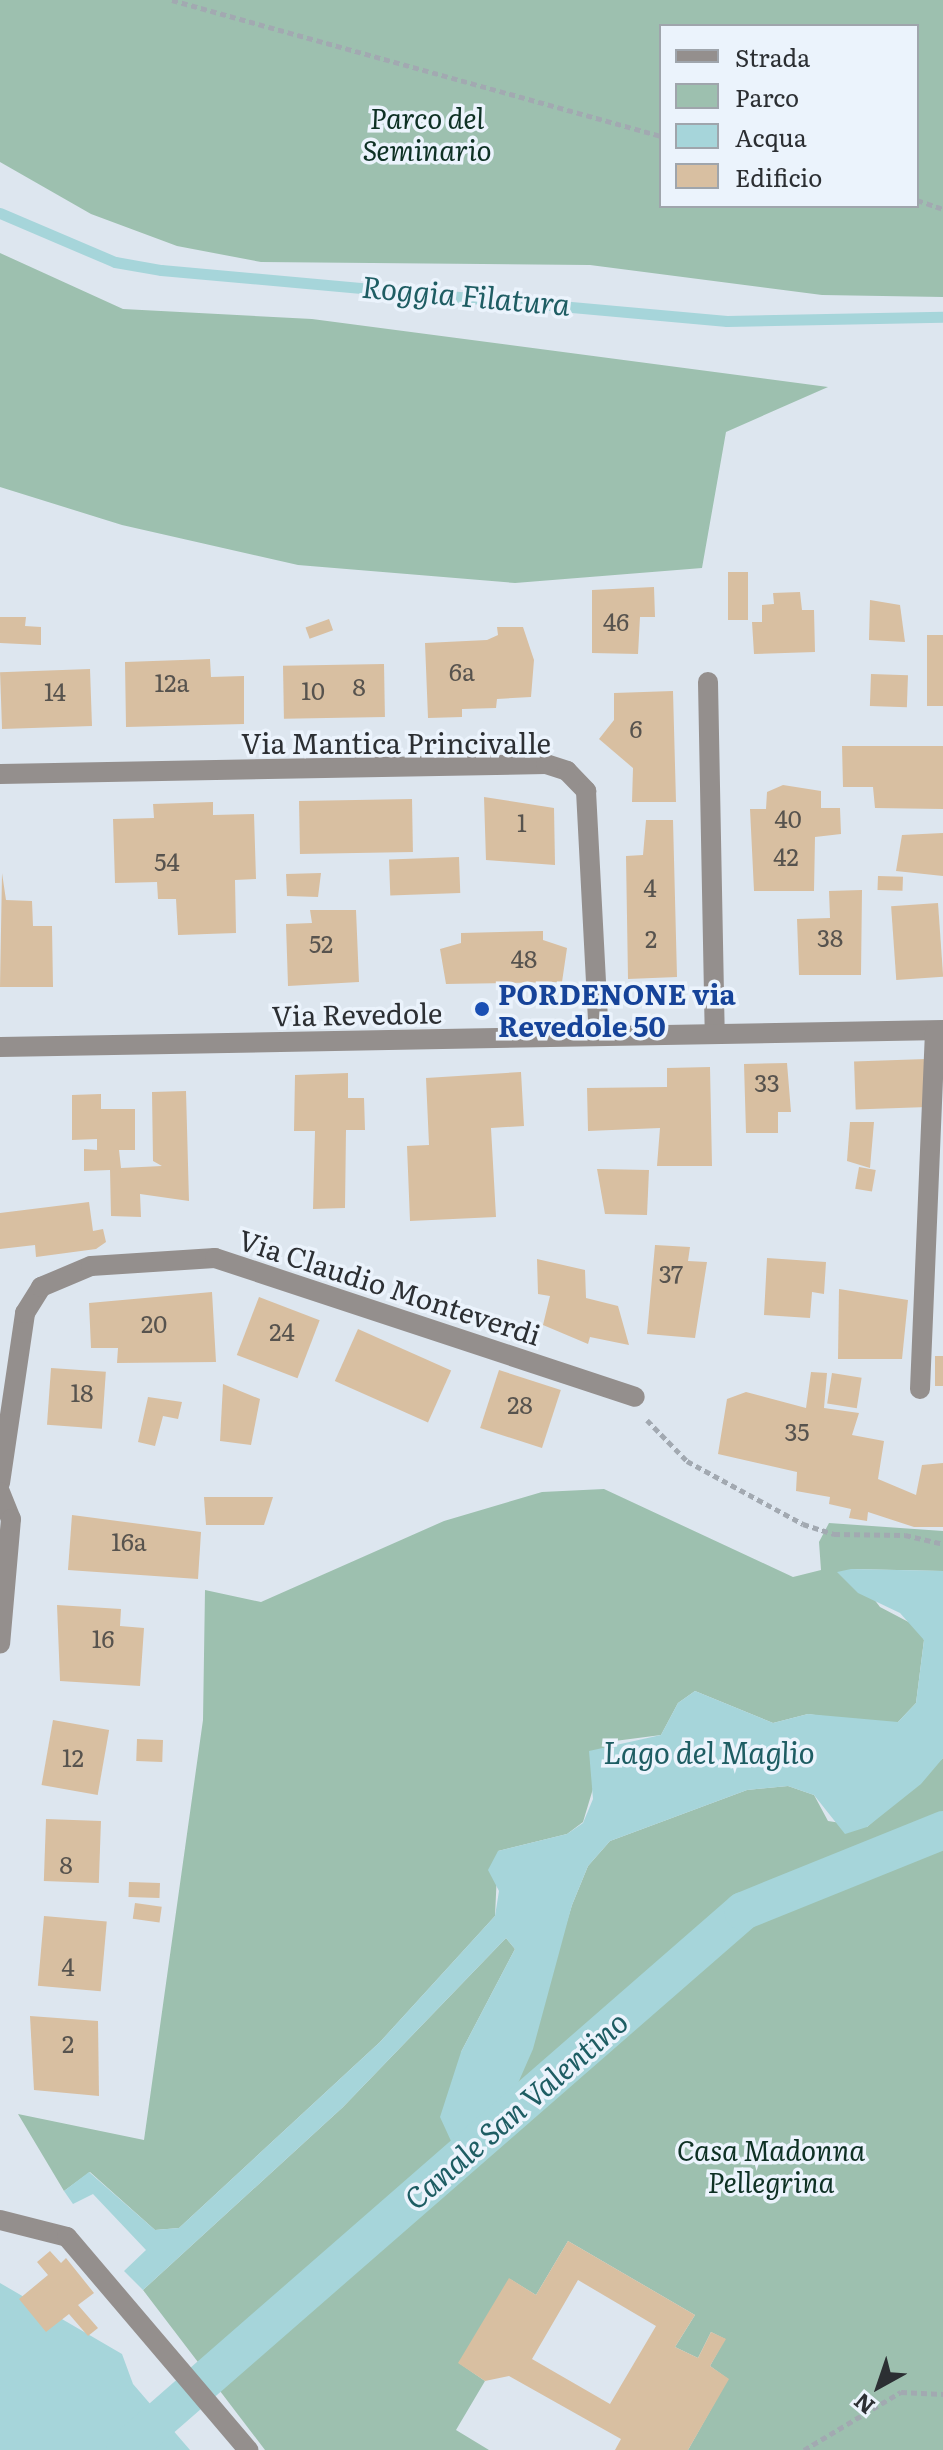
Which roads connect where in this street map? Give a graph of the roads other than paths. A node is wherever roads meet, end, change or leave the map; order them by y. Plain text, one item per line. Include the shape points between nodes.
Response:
1 (708, 682) dead end
2 (0, 774) edge
3 (939, 1030) edge
4 (715, 1034) junction
5 (599, 1036) junction
6 (0, 1047) edge
7 (920, 1389) dead end
8 (635, 1397) road end
9 (0, 1483) edge
10 (0, 1492) edge
11 (0, 1644) edge
12 (0, 2220) edge
13 (248, 2450) edge

1 - 4 street
2 - 5 street, Via Mantica Princivalle via 546,764 567,771 586,791
3 - 4 street, Via Revedole
3 - 7 street, Via Revedole
4 - 5 street, Via Revedole
5 - 6 street, Via Revedole
8 - 9 street, Via Claudio Monteverdi via 215,1258 91,1266 41,1287 25,1313
10 - 11 street via 11,1519
12 - 13 street via 67,2237

